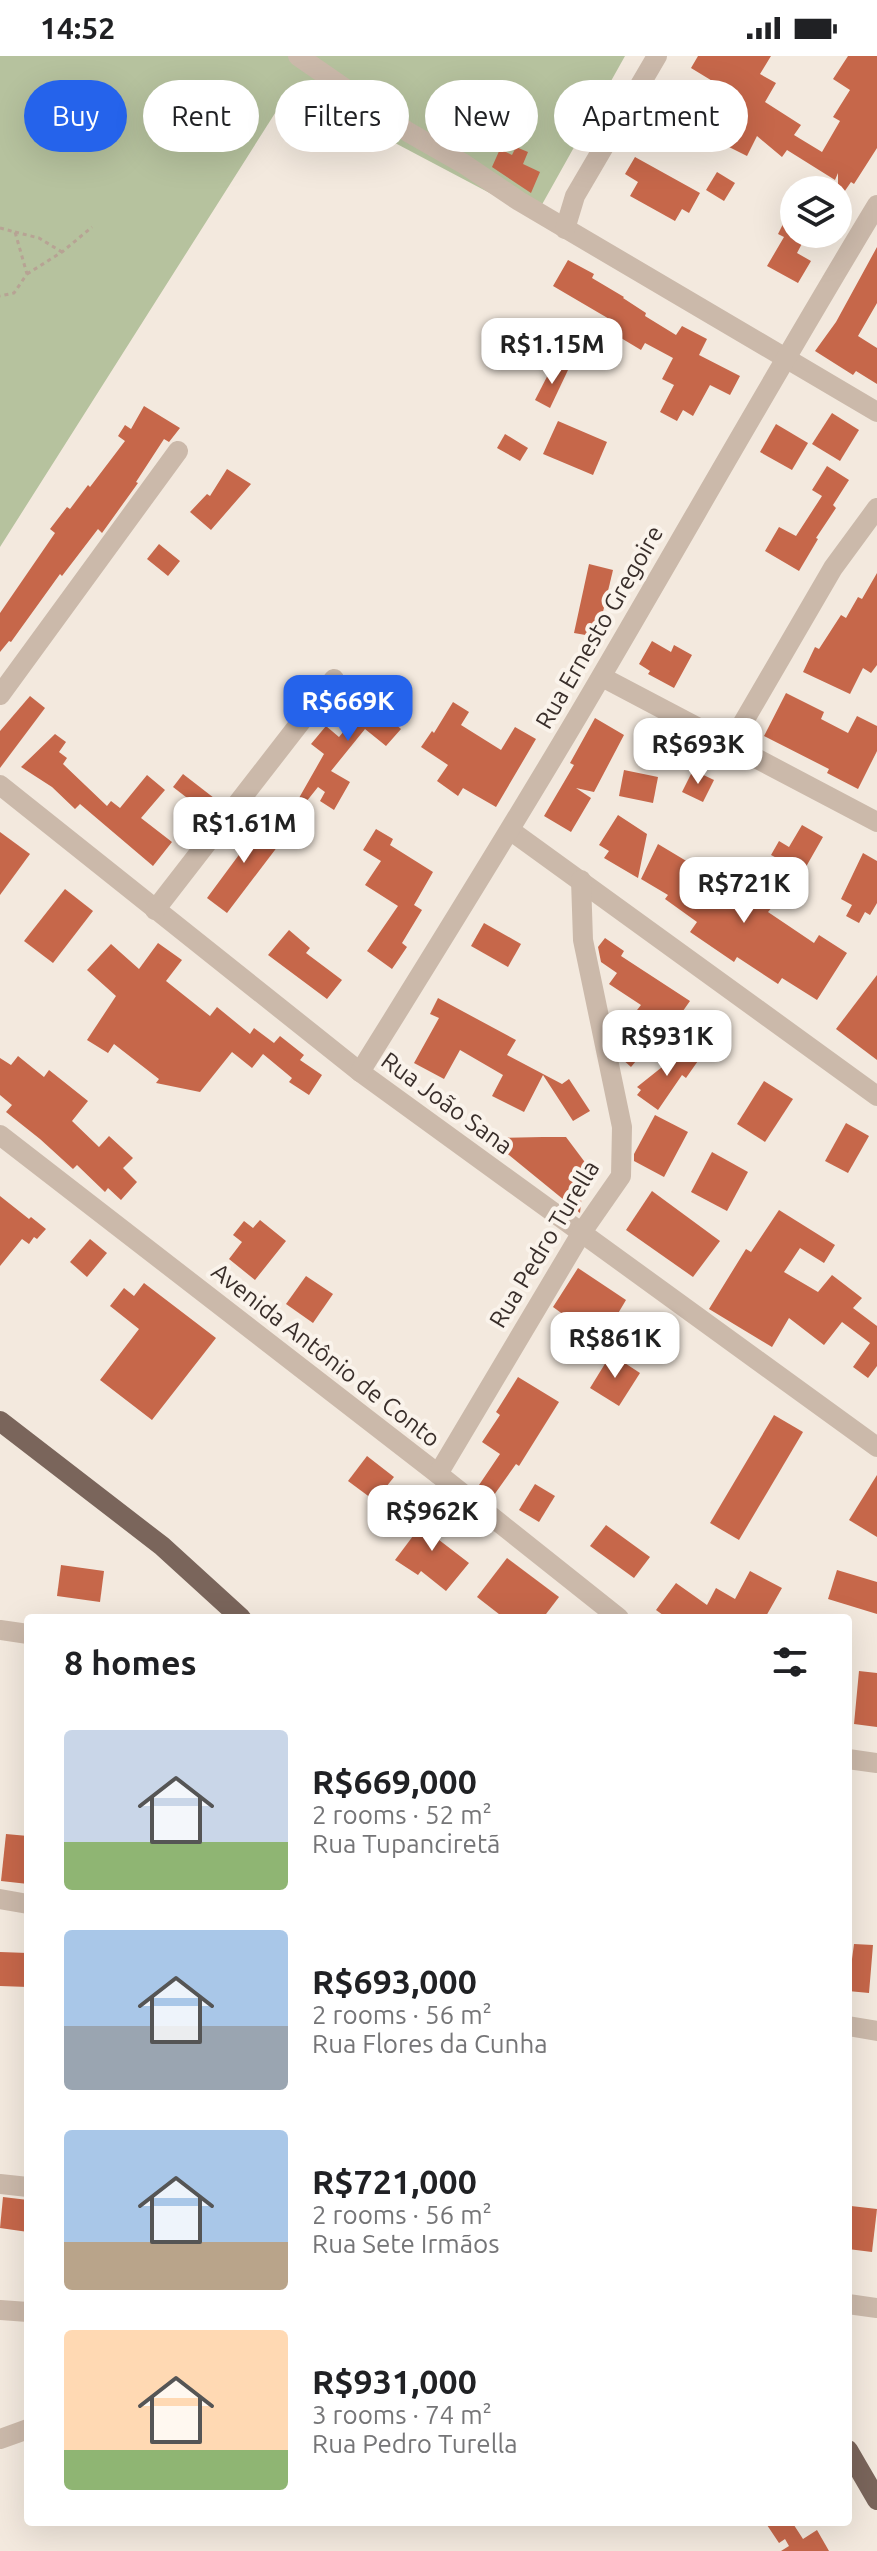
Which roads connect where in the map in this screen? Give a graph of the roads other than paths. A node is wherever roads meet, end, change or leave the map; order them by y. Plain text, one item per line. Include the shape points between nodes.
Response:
1 (298, 56) edge
2 (657, 56) edge
3 (877, 205) edge
4 (565, 229) junction
5 (785, 356) junction
6 (877, 412) edge
7 (178, 451) dead end
8 (877, 508) edge
9 (602, 677) junction
10 (334, 679) dead end
11 (0, 695) edge
12 (730, 745) junction
13 (0, 785) edge
14 (877, 822) edge
15 (510, 830) junction
16 (581, 880) junction
17 (155, 910) junction
18 (360, 1072) junction
19 (877, 1096) edge
20 (0, 1135) edge
21 (582, 1232) junction
22 (0, 1421) edge
23 (877, 1447) edge
24 (438, 1474) junction
25 (237, 1614) edge
26 (614, 1614) edge
27 (0, 1630) edge
28 (24, 1633) edge
29 (852, 1760) edge
30 (877, 1763) edge
31 (0, 1899) edge
32 (24, 1903) edge
33 (852, 2027) edge
34 (877, 2031) edge
35 (0, 2184) edge
36 (24, 2187) edge
37 (852, 2305) edge
38 (877, 2308) edge
39 (0, 2310) edge
40 (24, 2312) edge
41 (24, 2430) edge
42 (0, 2439) edge
43 (852, 2457) edge
44 (877, 2500) edge

1 - 4 street
2 - 4 street via 575,196
3 - 5 street, Rua Ernesto Gregoire
4 - 5 street
5 - 6 street
5 - 9 street, Rua Ernesto Gregoire
7 - 11 street
8 - 12 street via 833,568
9 - 12 street
9 - 15 street, Rua Ernesto Gregoire
10 - 17 street
12 - 14 street
13 - 17 street, Rua João Sana
15 - 16 street
15 - 18 street, Rua Ernesto Gregoire
16 - 19 street
16 - 21 street, Rua Pedro Turella via 583,940 622,1127 621,1176
17 - 18 street, Rua João Sana
18 - 21 street, Rua João Sana
20 - 24 street, Avenida Antônio de Conto
21 - 23 street, Rua João Sana
21 - 24 street, Rua Pedro Turella
22 - 25 main road via 162,1546
24 - 26 street, Avenida Antônio de Conto
27 - 28 street
29 - 30 street
31 - 32 street
33 - 34 street
35 - 36 street
37 - 38 street
39 - 40 street
41 - 42 street
43 - 44 main road

